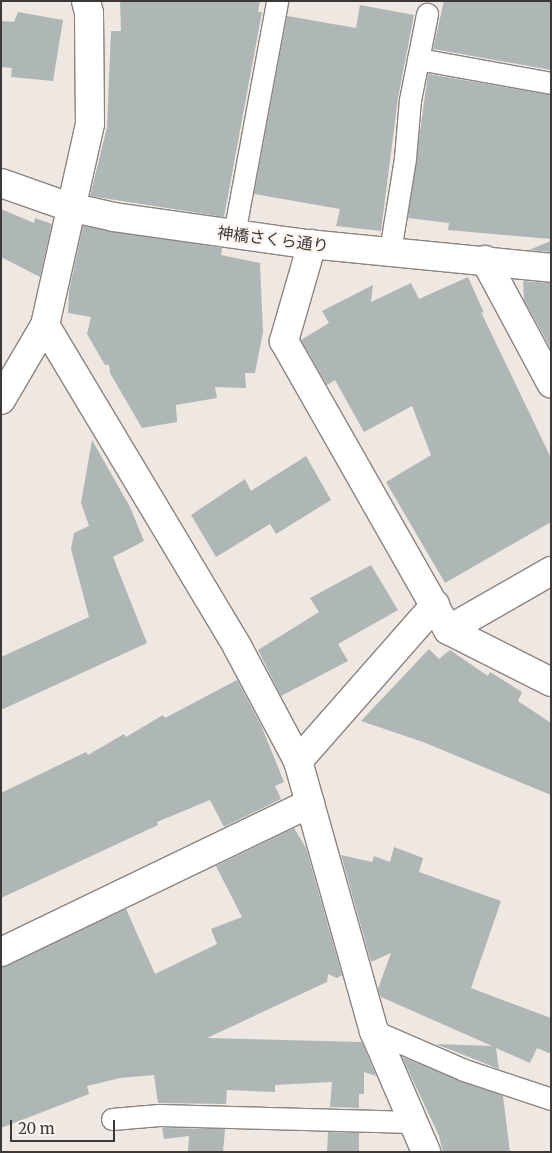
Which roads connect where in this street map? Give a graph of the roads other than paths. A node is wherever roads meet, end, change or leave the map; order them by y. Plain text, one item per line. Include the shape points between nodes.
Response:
1 (86, 1) edge
2 (277, 1) edge
3 (427, 14) dead end
4 (418, 59) junction
5 (551, 83) edge
6 (1, 183) edge
7 (69, 207) junction
8 (234, 234) junction
9 (312, 244) junction
10 (390, 252) junction
11 (485, 260) junction
12 (551, 268) edge
13 (46, 325) junction
14 (551, 383) edge
15 (1, 400) edge
16 (551, 571) edge
17 (435, 605) junction
18 (448, 630) junction
19 (551, 682) edge
20 (298, 761) junction
21 (310, 803) junction
22 (1, 952) edge
23 (374, 1031) junction
24 (551, 1099) edge
25 (112, 1119) dead end
26 (413, 1122) junction
27 (426, 1152) edge

1 - 7 street via 89,13 90,124
2 - 8 lane
3 - 4 lane
4 - 5 lane
4 - 10 lane
6 - 7 street, 神橋さくら通り
7 - 8 street, 神橋さくら通り
7 - 13 street
8 - 9 street, 神橋さくら通り
9 - 10 street, 神橋さくら通り
9 - 17 street via 284,341
10 - 11 street, 神橋さくら通り
11 - 12 street, 神橋さくら通り
11 - 14 street
13 - 15 street
13 - 20 street via 238,648
16 - 18 street
17 - 18 street
17 - 20 street
18 - 19 street
20 - 21 street
21 - 22 street
21 - 23 street
23 - 24 lane via 464,1070
23 - 26 street
25 - 26 lane via 160,1115
26 - 27 street

